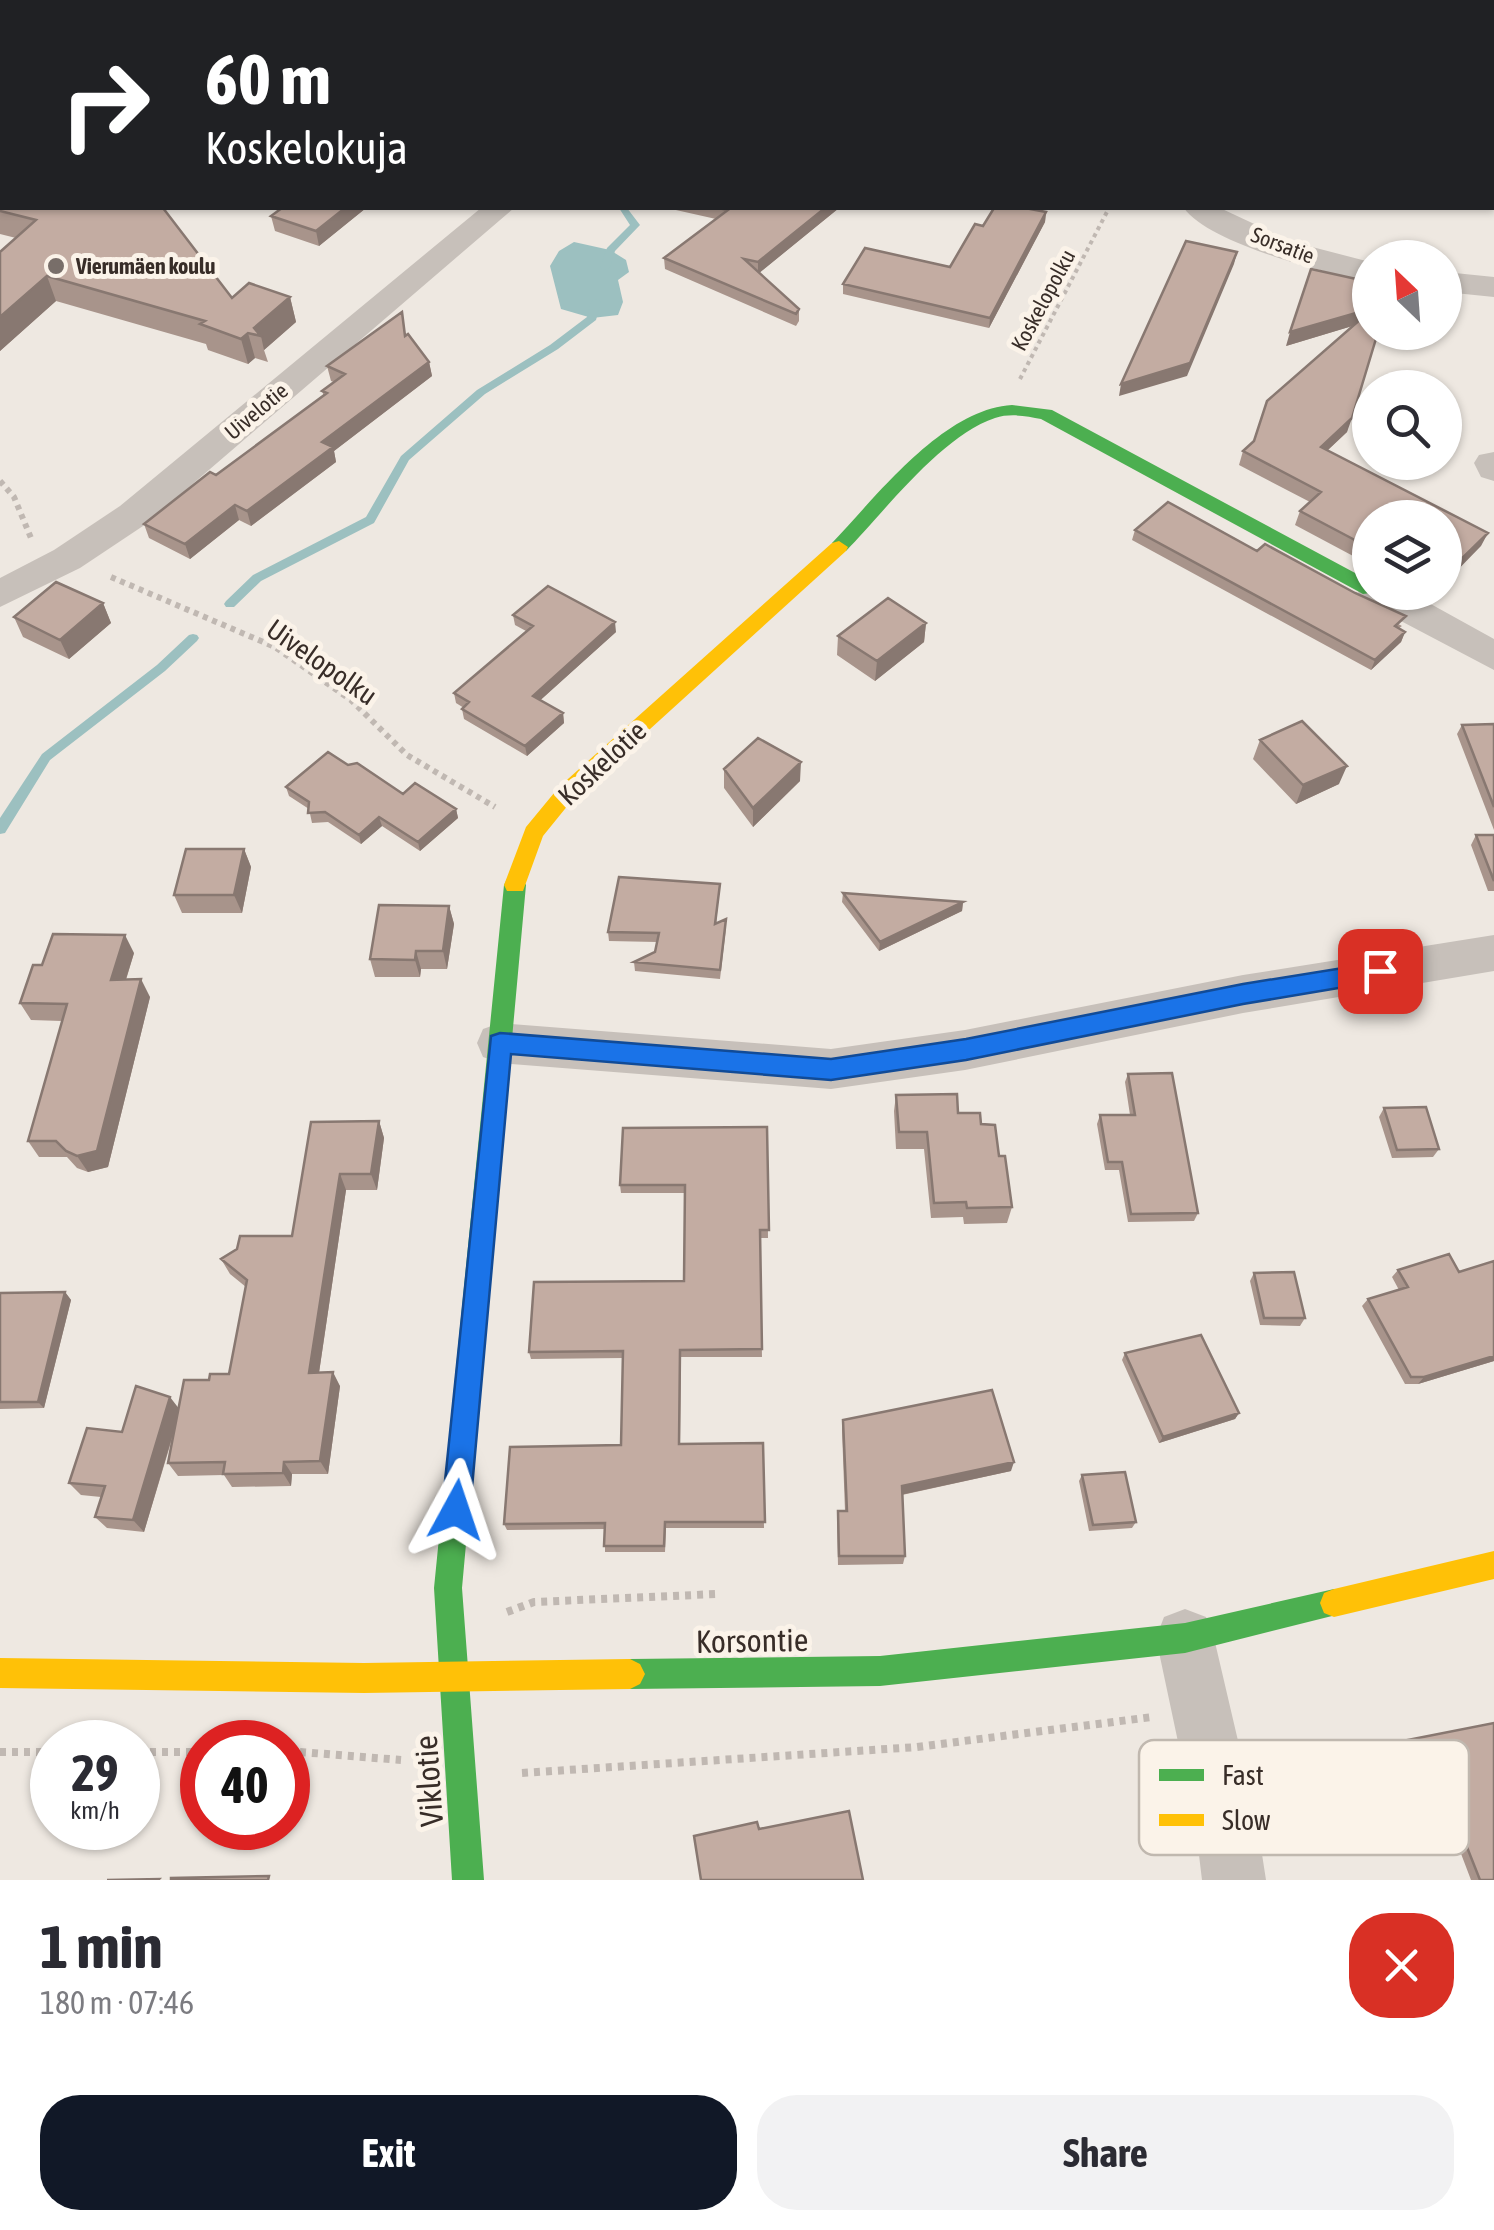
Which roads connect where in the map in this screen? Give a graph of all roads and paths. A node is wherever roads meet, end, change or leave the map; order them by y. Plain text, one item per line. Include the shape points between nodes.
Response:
1 (497, 210) edge
2 (1108, 210) edge
3 (1203, 210) edge
4 (1352, 269) edge
5 (1462, 284) edge
6 (1494, 287) edge
7 (1004, 407) junction
8 (0, 481) edge
9 (67, 558) junction
10 (1352, 580) edge
11 (0, 594) edge
12 (1408, 610) edge
13 (1494, 656) edge
14 (534, 833) junction
15 (1494, 953) edge
16 (500, 1043) junction
17 (1494, 1565) edge
18 (717, 1594) dead end
19 (534, 1602) dead end
20 (1185, 1638) junction
21 (0, 1673) edge
22 (454, 1678) junction
23 (1208, 1740) edge
24 (0, 1752) edge
25 (30, 1752) edge
26 (1231, 1855) edge
27 (468, 1880) edge
28 (1234, 1880) edge

1 - 9 street, Uivelotie via 133,515
2 - 7 path, Koskelopolku
3 - 4 street, Sorsatie
5 - 6 street
7 - 10 street via 1046,414
7 - 14 street, Koskelotie via 956,432 789,596 566,793
8 - 9 path, Uivelopolku via 42,554
9 - 11 street, Uivelotie
9 - 14 path, Uivelopolku via 275,647 351,700 407,755
12 - 13 street
14 - 16 street, Koskelotie via 516,878
15 - 16 street via 831,1070
16 - 22 street, Koskelotie via 448,1588
17 - 20 street, Korsontie
18 - 19 path
20 - 22 street, Korsontie via 880,1671
20 - 23 street
21 - 22 street, Korsontie
22 - 27 street, Viklotie
24 - 25 path
26 - 28 street

